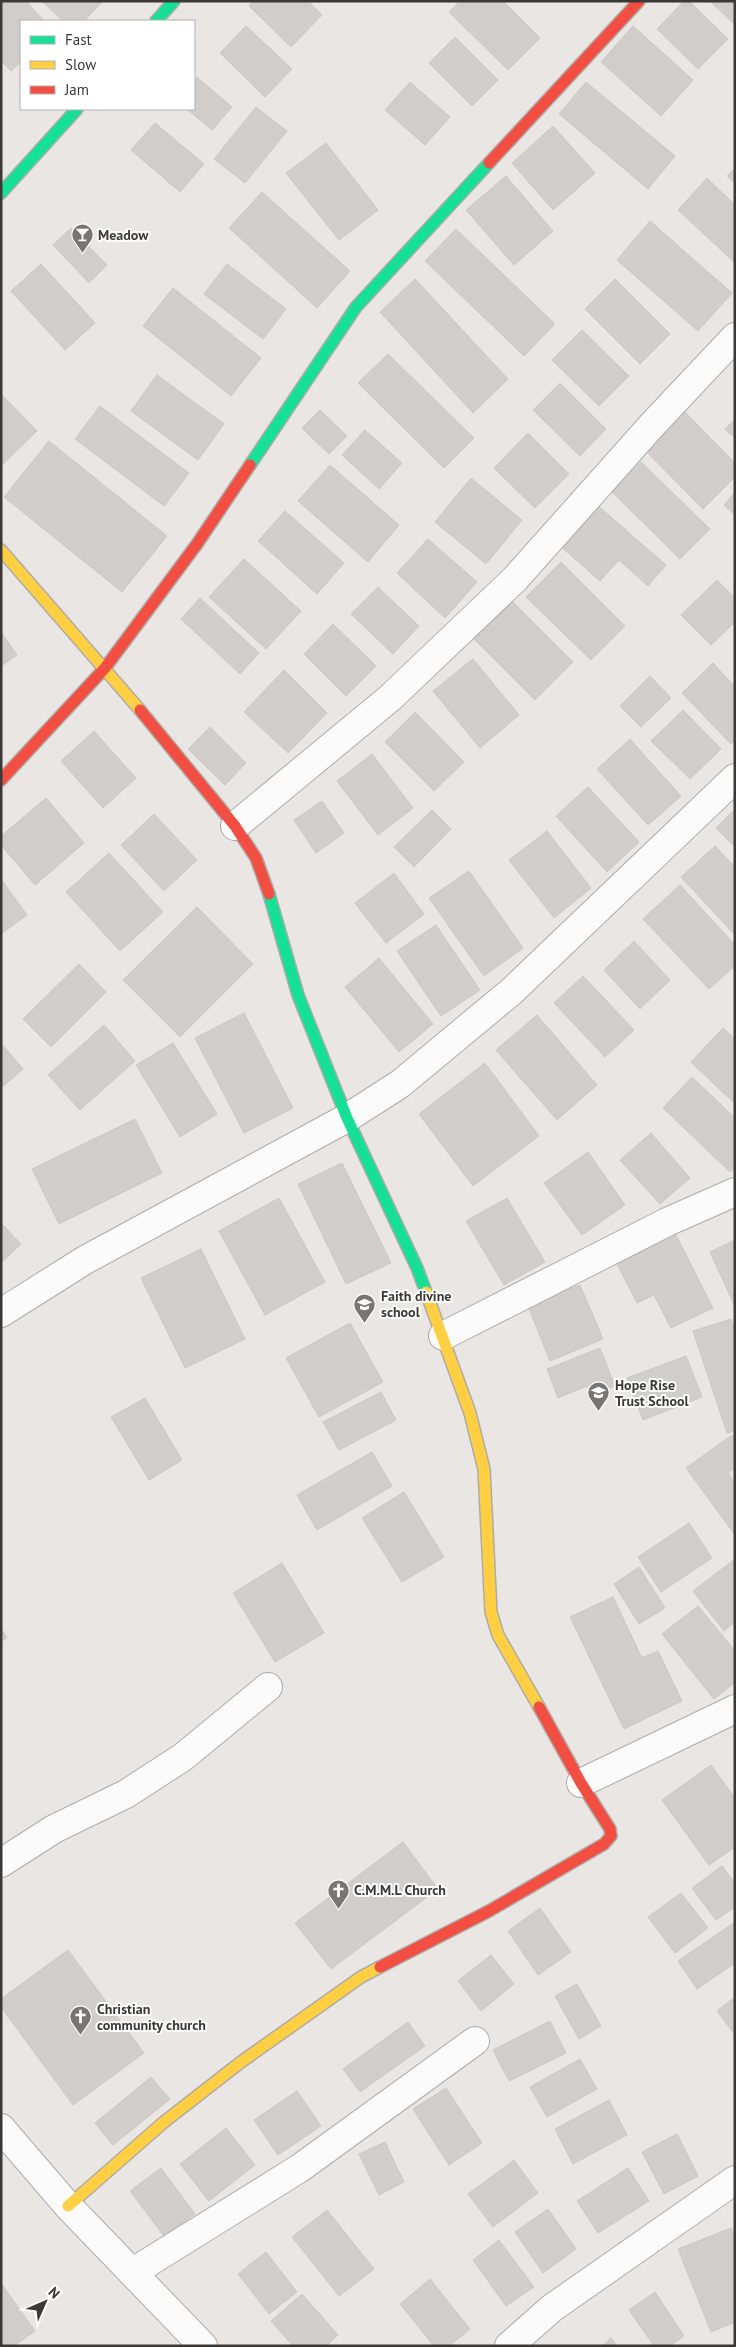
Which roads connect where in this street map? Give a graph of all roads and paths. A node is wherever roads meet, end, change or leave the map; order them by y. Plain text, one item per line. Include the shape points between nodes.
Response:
1 (174, 1) edge
2 (639, 1) edge
3 (157, 20) edge
4 (76, 110) edge
5 (1, 193) edge
6 (735, 337) edge
7 (1, 550) edge
8 (105, 668) junction
9 (735, 778) edge
10 (1, 780) edge
11 (235, 826) junction
12 (347, 1118) junction
13 (735, 1192) edge
14 (1, 1314) edge
15 (443, 1336) junction
16 (268, 1687) dead end
17 (735, 1709) edge
18 (581, 1783) junction
19 (1, 1863) edge
20 (475, 2041) dead end
21 (1, 2128) edge
22 (735, 2180) edge
23 (68, 2206) junction
24 (133, 2272) junction
25 (203, 2346) edge
26 (509, 2346) edge

1 - 3 street
2 - 8 street via 356,307 198,544
4 - 5 street
6 - 11 street via 515,579 390,698
7 - 8 street
8 - 10 street
8 - 11 street
9 - 12 street via 512,991 400,1084
11 - 12 street via 256,858 298,995
12 - 14 street via 86,1260
12 - 15 street via 417,1268
13 - 15 street via 667,1222
15 - 18 street via 470,1413 484,1469 491,1612 498,1634
16 - 19 street via 175,1762 126,1794 54,1829
17 - 18 street
18 - 23 street via 610,1829 611,1836 604,1844 489,1911 361,1977 240,2062 164,2122
20 - 24 street via 300,2168
21 - 23 street
22 - 26 street via 552,2308
23 - 24 street
24 - 25 street

